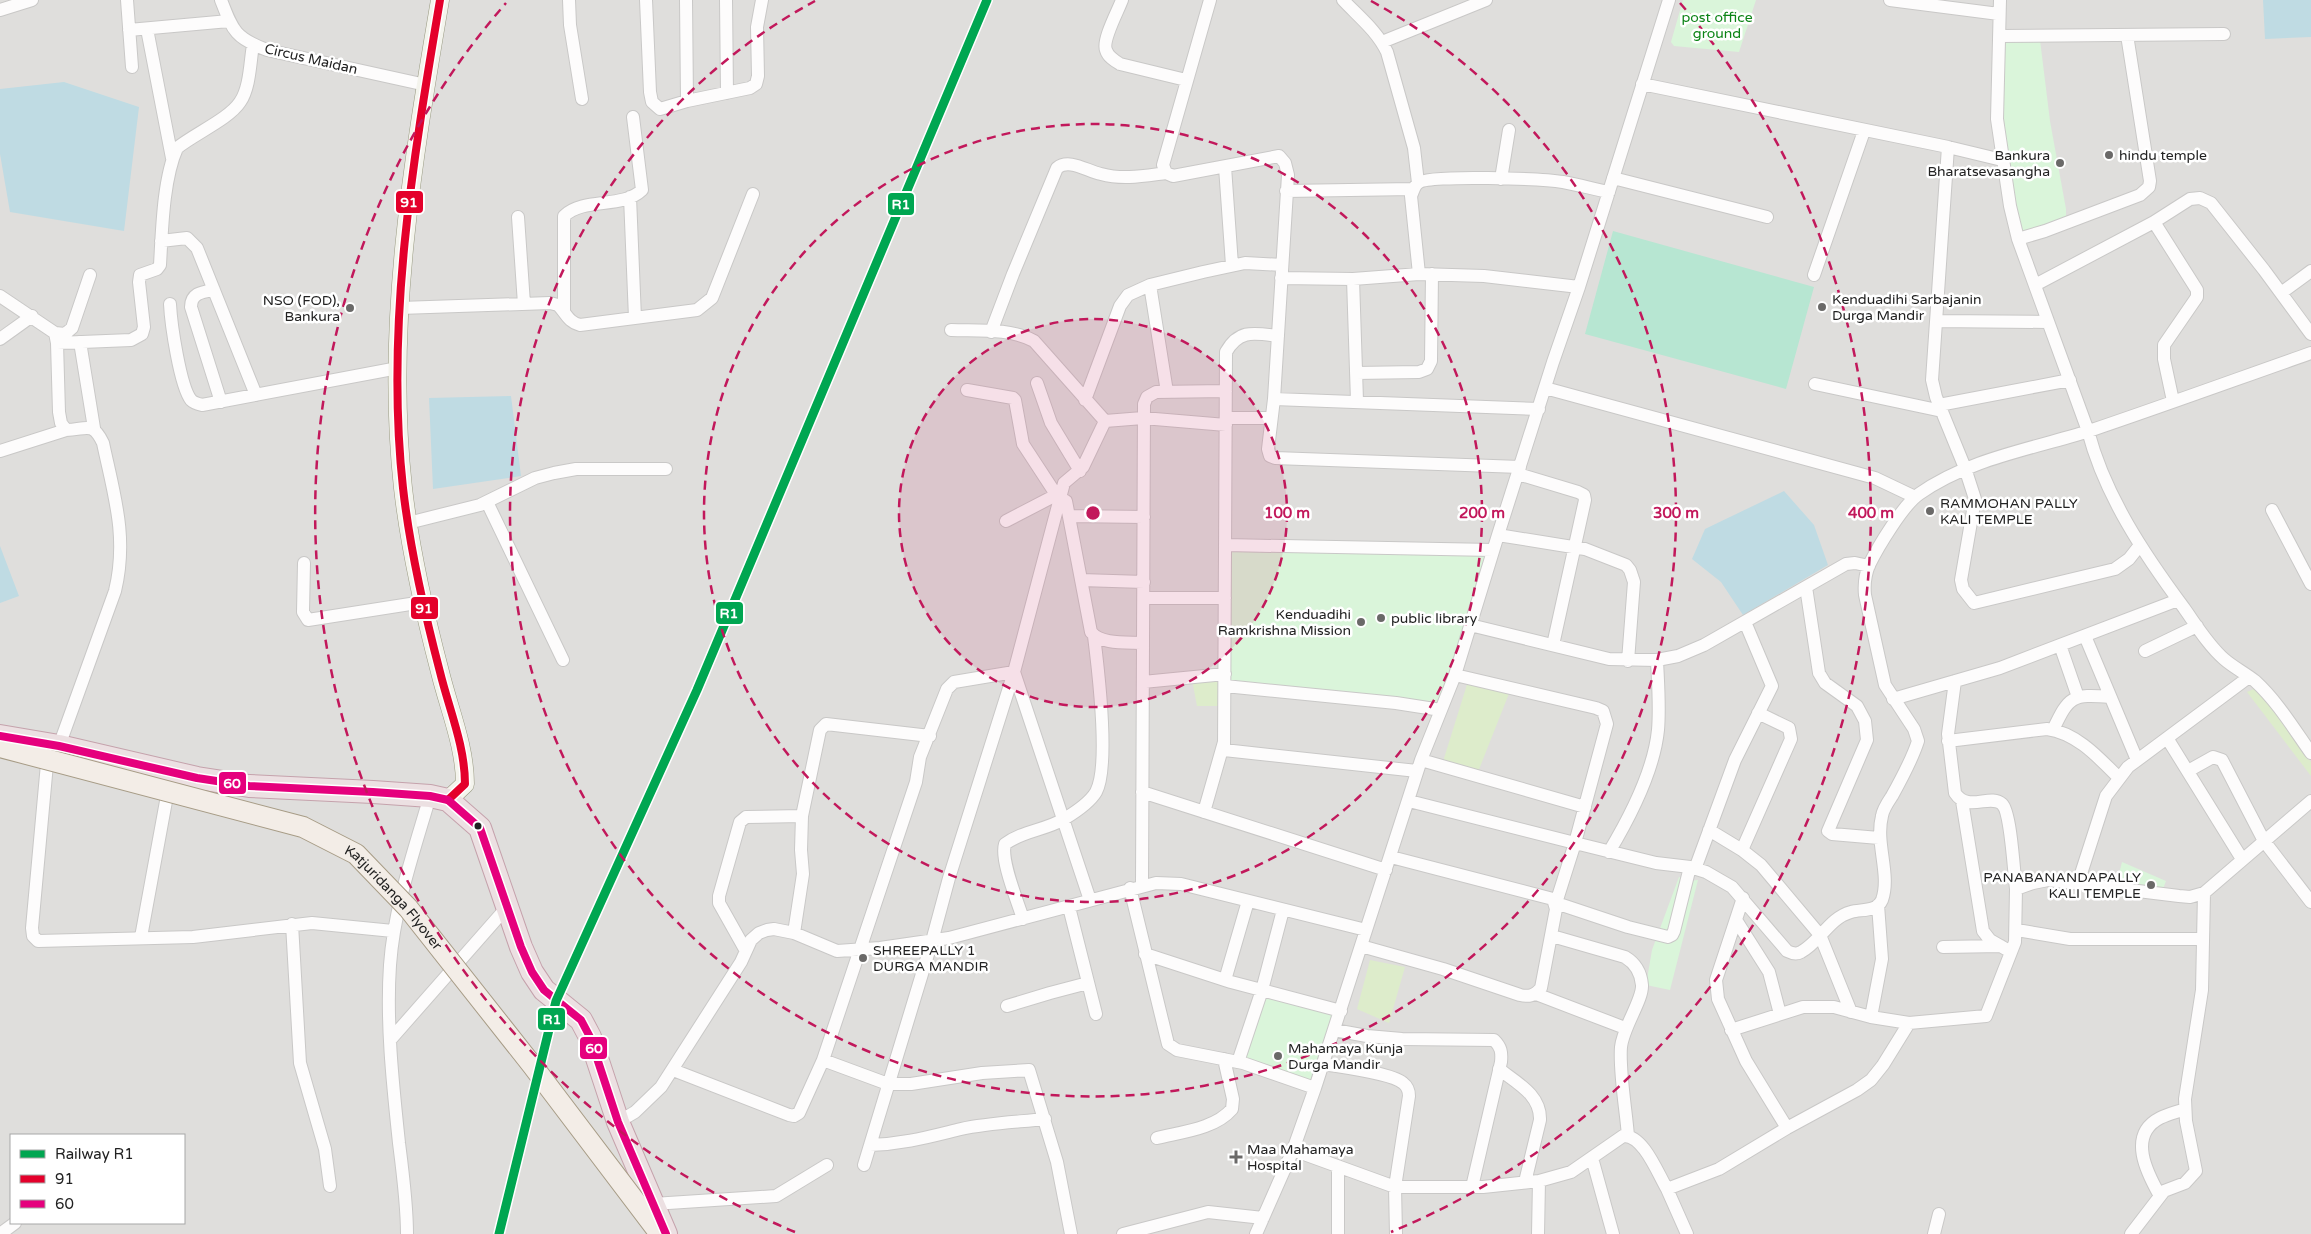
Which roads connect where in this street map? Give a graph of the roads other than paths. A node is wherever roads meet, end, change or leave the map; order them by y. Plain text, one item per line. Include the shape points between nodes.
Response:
1 (32, 0) edge
2 (127, 0) edge
3 (221, 0) edge
4 (440, 0) edge
5 (569, 0) edge
6 (646, 0) edge
7 (686, 0) edge
8 (726, 0) edge
9 (762, 0) edge
10 (1122, 0) edge
11 (1210, 0) edge
12 (1343, 0) edge
13 (1486, 0) edge
14 (1669, 0) edge
15 (1890, 0) edge
16 (2000, 0) edge
17 (0, 10) edge
18 (1999, 14) junction
19 (229, 21) junction
20 (147, 29) junction
21 (129, 30) junction
22 (2224, 34) dead end
23 (2127, 35) junction
24 (1998, 36) junction
25 (1382, 42) junction
26 (253, 45) junction
27 (132, 67) dead end
28 (1186, 80) junction
29 (1642, 84) junction
30 (426, 85) junction
31 (727, 93) junction
32 (582, 98) dead end
33 (687, 101) junction
34 (633, 117) dead end
35 (1509, 130) dead end
36 (1864, 131) junction
37 (1948, 147) junction
38 (172, 158) junction
39 (2002, 160) junction
40 (1225, 167) junction
41 (1166, 173) junction
42 (1613, 178) junction
43 (1500, 179) junction
44 (1416, 186) junction
45 (1286, 191) junction
46 (1608, 192) junction
47 (753, 194) dead end
48 (630, 197) junction
49 (518, 217) dead end
50 (1766, 217) dead end
51 (2154, 222) junction
52 (2018, 239) junction
53 (161, 241) junction
54 (1232, 265) junction
55 (1282, 271) junction
56 (2311, 271) edge
57 (1419, 274) junction
58 (1432, 274) junction
59 (1814, 275) dead end
60 (90, 276) dead end
61 (1353, 279) junction
62 (1150, 285) junction
63 (2035, 285) junction
64 (1579, 287) junction
65 (214, 290) junction
66 (2281, 293) junction
67 (0, 296) edge
68 (170, 304) dead end
69 (524, 304) junction
70 (400, 308) junction
71 (564, 310) junction
72 (32, 316) junction
73 (635, 318) junction
74 (1936, 321) junction
75 (2048, 322) junction
76 (951, 330) dead end
77 (991, 332) junction
78 (2311, 334) edge
79 (1278, 336) junction
80 (56, 338) junction
81 (0, 339) edge
82 (80, 342) junction
83 (2311, 353) edge
84 (398, 368) junction
85 (1356, 373) junction
86 (2070, 380) junction
87 (1037, 383) dead end
88 (1815, 384) dead end
89 (1545, 388) junction
90 (967, 390) dead end
91 (1226, 391) junction
92 (1167, 392) junction
93 (256, 395) junction
94 (1274, 399) junction
95 (1085, 400) junction
96 (1356, 401) junction
97 (2173, 401) junction
98 (221, 402) junction
99 (1941, 408) junction
100 (1538, 410) junction
101 (1144, 418) junction
102 (1270, 418) junction
103 (1105, 421) junction
104 (1226, 421) junction
105 (94, 428) junction
106 (66, 430) junction
107 (2088, 431) junction
108 (0, 451) edge
109 (1965, 468) junction
110 (666, 469) dead end
111 (1519, 471) junction
112 (1080, 472) junction
113 (1058, 497) junction
114 (1914, 497) junction
115 (487, 502) junction
116 (2272, 510) dead end
117 (1069, 516) junction
118 (1144, 517) junction
119 (408, 522) junction
120 (1006, 522) dead end
121 (1498, 535) junction
122 (1225, 545) junction
123 (2140, 545) junction
124 (1574, 546) junction
125 (1493, 550) junction
126 (304, 563) dead end
127 (1869, 566) junction
128 (1081, 580) junction
129 (1144, 582) junction
130 (2311, 584) edge
131 (1806, 587) junction
132 (1144, 598) junction
133 (1225, 598) junction
134 (2178, 600) junction
135 (423, 602) junction
136 (1745, 622) junction
137 (1470, 625) junction
138 (2197, 626) junction
139 (1094, 636) junction
140 (2085, 636) junction
141 (1143, 643) junction
142 (1553, 645) junction
143 (2060, 645) junction
144 (2145, 651) dead end
145 (563, 660) dead end
146 (1657, 660) junction
147 (1628, 661) junction
148 (1014, 672) junction
149 (1455, 676) junction
150 (2249, 677) junction
151 (1225, 679) junction
152 (1955, 681) junction
153 (1143, 682) junction
154 (2078, 697) junction
155 (2110, 698) junction
156 (1893, 699) junction
157 (1441, 710) junction
158 (1758, 713) junction
159 (2053, 730) junction
160 (0, 736) edge
161 (930, 736) junction
162 (2167, 738) junction
163 (1948, 741) junction
164 (1224, 742) junction
165 (54, 745) junction
166 (0, 747) edge
167 (2311, 753) edge
168 (2137, 760) junction
169 (1419, 765) junction
170 (2188, 771) junction
171 (171, 772) junction
172 (2119, 778) junction
173 (1142, 792) junction
174 (439, 798) junction
175 (1409, 801) junction
176 (1962, 801) junction
177 (2311, 801) edge
178 (1585, 807) junction
179 (1204, 812) junction
180 (802, 816) junction
181 (1063, 820) junction
182 (1709, 830) junction
183 (1880, 838) junction
184 (2264, 841) junction
185 (1575, 843) junction
186 (1742, 850) junction
187 (1609, 852) junction
188 (1391, 856) junction
189 (2242, 859) junction
190 (1692, 868) junction
191 (1386, 870) junction
192 (2078, 883) junction
193 (1136, 887) junction
194 (2016, 889) junction
195 (2204, 893) junction
196 (1743, 898) junction
197 (1090, 900) junction
198 (1248, 901) junction
199 (2311, 902) edge
200 (1556, 903) junction
201 (1878, 905) junction
202 (508, 906) junction
203 (1070, 907) junction
204 (1283, 910) junction
205 (1023, 919) junction
206 (1736, 920) junction
207 (292, 924) junction
208 (1366, 930) junction
209 (2017, 930) junction
210 (393, 931) junction
211 (794, 933) junction
212 (1820, 935) junction
213 (1552, 936) junction
214 (141, 937) junction
215 (2202, 939) junction
216 (932, 941) junction
217 (1362, 946) junction
218 (1943, 947) dead end
219 (2006, 949) junction
220 (858, 950) junction
221 (746, 951) junction
222 (1146, 954) junction
223 (1225, 980) junction
224 (1088, 984) junction
225 (1262, 990) junction
226 (1536, 994) junction
227 (1007, 1006) dead end
228 (1341, 1011) junction
229 (1852, 1012) junction
230 (1096, 1014) dead end
231 (1780, 1014) junction
232 (1871, 1017) junction
233 (1908, 1023) junction
234 (1625, 1028) junction
235 (1334, 1030) junction
236 (1731, 1030) junction
237 (391, 1039) junction
238 (1224, 1059) junction
239 (823, 1060) junction
240 (1238, 1062) junction
241 (1323, 1064) junction
242 (674, 1070) junction
243 (1500, 1070) junction
244 (888, 1084) junction
245 (1314, 1088) junction
246 (2186, 1109) junction
247 (1045, 1119) junction
248 (618, 1122) junction
249 (1787, 1128) junction
250 (1628, 1136) junction
251 (1157, 1138) dead end
252 (870, 1145) junction
253 (1292, 1150) junction
254 (1592, 1158) junction
255 (827, 1165) dead end
256 (864, 1165) dead end
257 (1338, 1166) junction
258 (1539, 1181) junction
259 (1525, 1182) junction
260 (330, 1186) dead end
261 (1395, 1187) junction
262 (1472, 1187) junction
263 (1667, 1189) junction
264 (2160, 1196) junction
265 (653, 1204) junction
266 (1939, 1214) dead end
267 (1263, 1218) junction
268 (14, 1224) edge
269 (0, 1234) edge
270 (407, 1234) edge
271 (660, 1234) edge
272 (666, 1234) edge
273 (1071, 1234) edge
274 (1123, 1234) edge
275 (1256, 1234) edge
276 (1338, 1234) edge
277 (1396, 1234) edge
278 (1538, 1234) edge
279 (1613, 1234) edge
280 (1687, 1234) edge
281 (1934, 1234) edge
282 (2131, 1234) edge

1 - 17 street
2 - 21 street
3 - 19 street, Circus Maidan
4 - 30 street
5 - 32 street
6 - 33 street via 652,102 660,109
7 - 33 street
8 - 31 street
9 - 31 street via 757,27 756,84
10 - 28 street via 1105,42 1111,58 1120,64
11 - 28 street
12 - 25 street
13 - 25 street
14 - 29 street
15 - 18 street
16 - 18 street
18 - 24 street
19 - 20 street
19 - 26 street, Circus Maidan via 232,29
20 - 21 street
20 - 38 street
21 - 27 street
22 - 23 street
23 - 24 street
23 - 52 street via 2149,186 2140,195
24 - 39 street via 1998,119
25 - 44 street via 1412,141
26 - 30 street, Circus Maidan
26 - 38 street via 241,101 233,110 177,148
28 - 41 street via 1166,150 1163,165
29 - 36 street
29 - 42 street
30 - 70 street via 410,200
31 - 33 street
34 - 48 street via 643,184 642,190
35 - 43 street
36 - 37 street
36 - 59 street
37 - 39 street
37 - 74 street
38 - 53 street
39 - 52 street
40 - 41 street via 1185,175
40 - 45 street via 1279,156 1286,162
40 - 54 street
41 - 77 street via 1126,179 1069,164 1057,168
42 - 46 street
42 - 50 street
43 - 44 street via 1432,179
43 - 46 street via 1562,182
44 - 45 street
44 - 57 street via 1411,196
45 - 55 street
46 - 64 street
47 - 73 street via 712,298 697,310
48 - 71 street via 590,205 564,216
48 - 73 street
49 - 69 street
51 - 63 street
51 - 66 street via 2190,199 2207,200
51 - 97 street via 2197,290 2197,296 2164,344
52 - 63 street
53 - 65 street via 187,238 192,242
53 - 82 street via 158,270 140,275 138,282 144,327 142,334 130,340
54 - 55 street via 1257,262
54 - 62 street
55 - 61 street
55 - 79 street
56 - 66 street
57 - 58 street
57 - 61 street
58 - 64 street via 1484,276
58 - 85 street via 1431,362 1428,367 1419,372
60 - 80 street via 72,328
61 - 85 street
62 - 92 street
62 - 95 street via 1128,295 1120,306
63 - 75 street
64 - 89 street
65 - 93 street
65 - 98 street via 195,295 191,307
66 - 78 street
67 - 72 street
68 - 98 street via 176,351 191,400 202,405
69 - 70 street
69 - 71 street via 550,303
70 - 84 street
71 - 73 street via 573,323 580,325
72 - 80 street
72 - 81 street
74 - 75 street
74 - 99 street via 1932,380
75 - 86 street
76 - 77 street
77 - 95 street via 1024,335 1034,341
79 - 91 street via 1249,334 1235,339 1226,352
79 - 94 street
80 - 82 street
80 - 106 street via 58,412
82 - 105 street
83 - 97 street
84 - 93 street
84 - 119 street via 400,444
85 - 96 street
86 - 99 street
86 - 107 street
87 - 112 street via 1051,423
88 - 99 street
89 - 100 street
89 - 114 street via 1875,478
90 - 113 street via 1015,400 1023,444
91 - 92 street
91 - 104 street
92 - 101 street via 1156,392 1147,397
93 - 98 street
94 - 96 street
94 - 102 street
95 - 103 street
96 - 100 street
97 - 107 street
99 - 109 street
100 - 111 street
101 - 103 street
101 - 104 street
101 - 118 street
102 - 104 street
102 - 111 street via 1268,449 1270,456 1275,458
103 - 112 street
104 - 122 street
105 - 106 street
105 - 165 street via 103,442 119,522 122,539 120,571
106 - 108 street
107 - 109 street
107 - 123 street via 2110,491
109 - 114 street
109 - 123 street via 1975,507 1961,580 1963,589 1974,603 2115,569
110 - 115 street via 554,472
111 - 121 street
111 - 124 street via 1584,495 1585,507
112 - 113 street via 1064,483
113 - 117 street via 1066,501
113 - 120 street
113 - 148 street
114 - 127 street
115 - 119 street
115 - 145 street
116 - 130 street
117 - 118 street
117 - 128 street
118 - 129 street
119 - 135 street
121 - 124 street
121 - 125 street
122 - 125 street
122 - 133 street
123 - 134 street
124 - 142 street
124 - 147 street via 1622,562 1630,570 1634,582
125 - 137 street
126 - 135 street via 303,612 308,620
127 - 131 street via 1846,564
127 - 156 street via 1864,582 1865,595 1881,674
128 - 129 street
128 - 139 street via 1089,627
129 - 132 street
131 - 136 street
131 - 183 street via 1819,673 1825,683 1857,706 1865,721 1867,740 1828,830 1832,834
132 - 133 street
132 - 141 street
133 - 151 street
134 - 138 street
134 - 140 street
135 - 174 street via 465,762 465,784
136 - 146 street via 1704,646
136 - 158 street via 1772,686
137 - 142 street
137 - 149 street
138 - 144 street
138 - 150 street via 2223,658
139 - 141 street via 1103,640
139 - 181 street via 1101,692 1100,781 1094,796
140 - 143 street
140 - 155 street
141 - 153 street
142 - 147 street
143 - 152 street
143 - 154 street
146 - 147 street
146 - 187 street via 1656,741 1638,800
148 - 161 street via 950,684
148 - 181 street
148 - 216 street
149 - 157 street
149 - 178 street via 1603,711 1607,724
150 - 162 street
150 - 167 street via 2287,718
151 - 153 street
151 - 157 street
151 - 164 street
152 - 156 street
152 - 163 street
153 - 173 street
154 - 155 street
154 - 159 street via 2066,704
155 - 168 street
156 - 183 street via 1918,741 1882,814
157 - 169 street
158 - 182 street via 1735,760
158 - 186 street via 1789,728 1791,738
159 - 163 street
159 - 172 street via 2079,742
160 - 165 highway
161 - 180 street via 826,724 820,730
161 - 220 street via 920,757 916,782
162 - 168 street
162 - 170 street
163 - 176 street via 1955,793
164 - 169 street via 1224,750
164 - 179 street
165 - 171 highway
165 - 214 street via 33,936 45,942
166 - 271 main road, Katjuridanga Flyover, bridge via 303,827 356,854 408,908
168 - 172 street
169 - 175 street
169 - 178 street
170 - 184 street via 2213,757 2222,760
170 - 189 street
171 - 174 highway via 249,786
171 - 214 street
172 - 192 street via 2106,796
173 - 179 street
173 - 193 street
174 - 202 highway via 480,828
174 - 210 street
175 - 185 street
175 - 188 street
176 - 194 street via 2002,804 2007,816
176 - 219 street via 1982,926 1990,940
177 - 184 street
178 - 185 street
179 - 191 street
180 - 211 street via 800,850 803,874
180 - 221 street via 746,817 740,822 719,903
181 - 197 street
181 - 205 street via 1004,844 1006,864
182 - 186 street
182 - 190 street
183 - 201 street via 1884,878
184 - 189 street
184 - 199 street
185 - 187 street
185 - 200 street
186 - 212 street via 1766,870
187 - 190 street
188 - 191 street
188 - 200 street via 1550,896
189 - 195 street
190 - 196 street via 1732,887
190 - 200 street via 1672,935 1628,927
191 - 208 street
192 - 194 street via 2048,880
192 - 195 street via 2190,897
193 - 197 street
193 - 198 street via 1156,883 1181,884
193 - 222 street
194 - 209 street
195 - 215 street
196 - 206 street
196 - 212 street via 1787,951 1802,952
197 - 203 street
198 - 204 street
198 - 223 street
200 - 213 street
201 - 212 street via 1845,914
201 - 232 street via 1882,959
202 - 237 street
202 - 248 highway via 532,972 550,995 581,1020 590,1037
203 - 205 street
203 - 224 street
204 - 208 street
204 - 225 street
205 - 216 street
206 - 231 street via 1769,972
206 - 236 street via 1716,980 1718,999
207 - 210 street
207 - 214 street via 193,937
207 - 260 street via 300,1063 327,1156
208 - 217 street
209 - 215 street via 2070,939
209 - 219 street
210 - 237 street
211 - 220 street via 838,951
211 - 221 street via 767,930 755,936
212 - 229 street
213 - 226 street via 1541,988
213 - 234 street via 1625,957 1636,966 1643,987
215 - 246 street via 2202,990
216 - 220 street
216 - 244 street
217 - 226 street via 1507,992 1527,996
217 - 228 street
218 - 219 street
219 - 233 street via 1986,1016
220 - 239 street
221 - 242 street
222 - 223 street
222 - 238 street via 1168,1044 1177,1050
223 - 225 street
224 - 227 street
224 - 230 street
225 - 228 street
225 - 240 street
226 - 234 street
228 - 235 street
229 - 231 street via 1820,1006 1795,1008
229 - 232 street
231 - 236 street
232 - 233 street
233 - 249 street via 1871,1080
234 - 250 street via 1621,1047
235 - 241 street
235 - 243 street via 1402,1039 1494,1040 1502,1051
236 - 249 street
237 - 270 street
238 - 240 street
238 - 251 street via 1233,1099 1232,1109 1209,1124
239 - 242 street via 799,1113 794,1116
239 - 244 street
240 - 245 street
241 - 245 street
241 - 261 street via 1389,1076 1403,1083 1408,1090 1410,1096
242 - 248 street via 647,1102
243 - 259 street via 1529,1092 1541,1110
243 - 262 street
244 - 247 street via 1028,1070
244 - 252 street
245 - 253 street
246 - 264 street via 2196,1172 2190,1180 2164,1190
246 - 264 street via 2160,1118 2143,1137 2144,1166
247 - 252 street via 969,1128 898,1144
247 - 273 street
248 - 265 highway
249 - 263 street via 1719,1169
250 - 254 street
250 - 263 street via 1639,1142
252 - 256 street
253 - 257 street
253 - 267 street
254 - 258 street via 1571,1172
254 - 279 street
255 - 265 street via 776,1196
257 - 261 street
257 - 276 street
258 - 259 street
258 - 278 street
259 - 262 street
261 - 262 street
261 - 277 street
263 - 280 street
264 - 282 street
265 - 272 highway
266 - 281 street
267 - 274 street via 1208,1212
267 - 275 street
268 - 269 street

